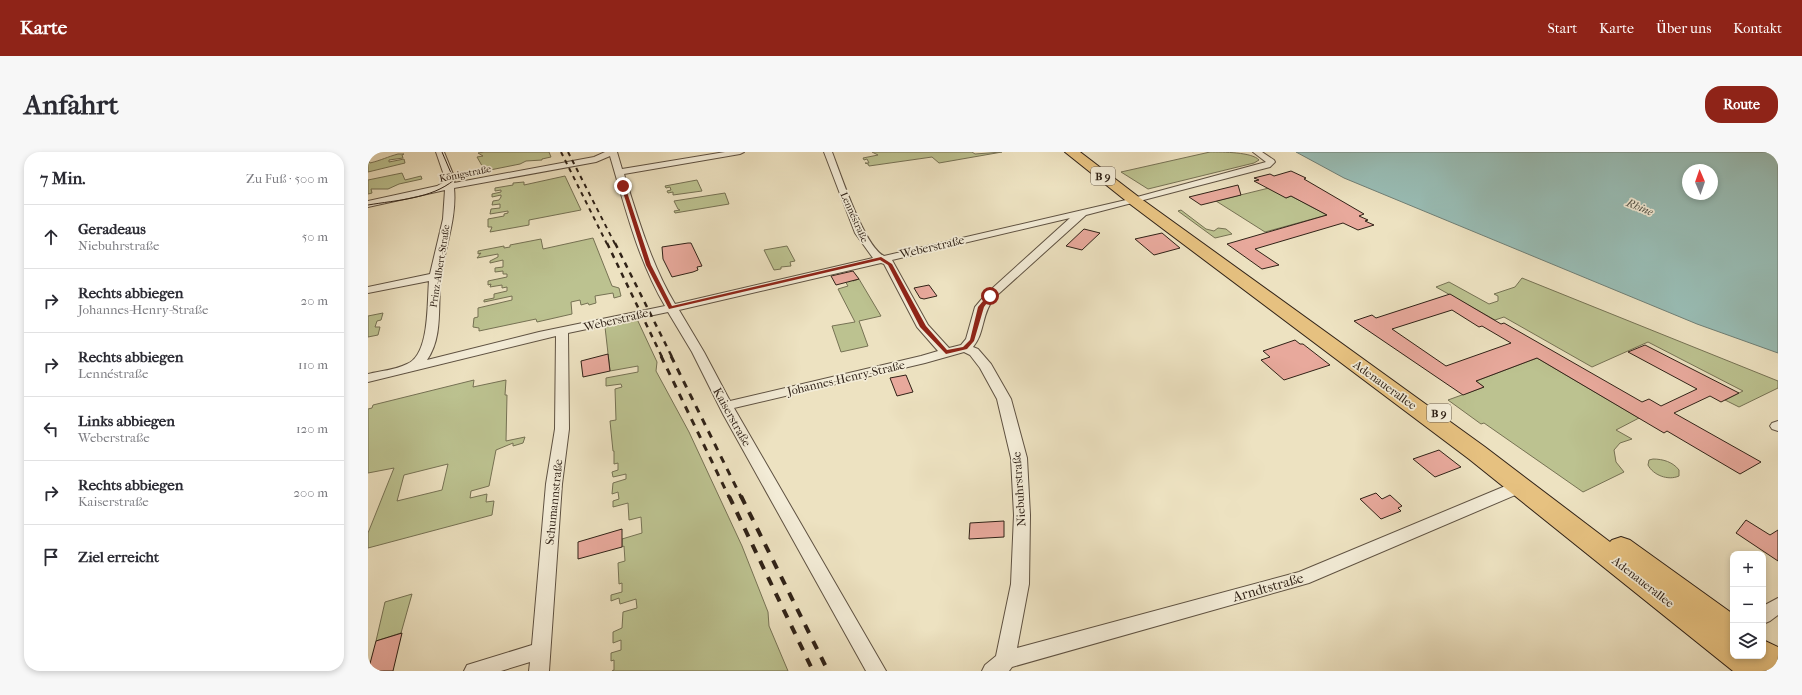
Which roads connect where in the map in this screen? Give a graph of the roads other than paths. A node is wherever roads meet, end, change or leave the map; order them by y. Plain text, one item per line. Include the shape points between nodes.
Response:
1 (440, 152) edge
2 (613, 152) edge
3 (740, 152) edge
4 (828, 152) edge
5 (1072, 152) edge
6 (1081, 152) edge
7 (1257, 152) edge
8 (729, 153) edge
9 (619, 172) junction
10 (444, 187) junction
11 (1140, 199) junction
12 (368, 204) edge
13 (1083, 212) junction
14 (881, 259) junction
15 (436, 276) junction
16 (368, 290) edge
17 (672, 310) junction
18 (562, 332) junction
19 (428, 345) junction
20 (965, 348) junction
21 (470, 352) junction
22 (946, 352) junction
23 (411, 368) junction
24 (368, 378) edge
25 (728, 410) junction
26 (1521, 486) junction
27 (1778, 605) edge
28 (1766, 614) edge
29 (1730, 643) edge
30 (1730, 643) edge
31 (541, 650) junction
32 (1766, 655) edge
33 (1745, 659) edge
34 (1778, 665) edge
35 (999, 667) edge
36 (474, 671) edge
37 (539, 671) edge
38 (876, 671) edge
39 (1756, 671) edge

1 - 10 street via 451,179
2 - 9 street, Kaiserstraße
2 - 10 street, Königstraße via 596,159
3 - 8 street
4 - 14 street, Lennéstraße via 860,234 874,255
5 - 11 main road, Adenauerallee / B 9
6 - 11 main road, Adenauerallee / B 9
7 - 11 street, Weberstraße via 1271,162
8 - 9 street
9 - 17 street, Kaiserstraße via 649,265
10 - 12 street, Königstraße
10 - 15 street, Prinz-Albert-Straße via 450,192
11 - 13 street, Weberstraße
11 - 26 main road, Adenauerallee / B 9
11 - 29 main road, Adenauerallee / B 9 via 1448,419
13 - 14 street, Weberstraße
13 - 20 street via 990,296 981,307 972,340
14 - 17 street, Weberstraße
14 - 22 street, Lennéstraße via 890,265 923,327
15 - 16 street
15 - 19 street, Prinz-Albert-Straße
17 - 18 street, Weberstraße
17 - 25 street, Kaiserstraße via 698,352
18 - 21 street, Weberstraße
18 - 31 street, Schumannstraße via 562,429 554,484
19 - 21 street via 438,354
19 - 23 street, Prinz-Albert-Straße via 421,359
20 - 22 street, Johannes-Henry-Straße
20 - 35 street, Niebuhrstraße via 974,352 986,367 1004,399 1019,458 1022,515 1020,584
21 - 23 street, Weberstraße
22 - 25 street, Johannes-Henry-Straße
23 - 24 street, Weberstraße
25 - 38 street, Kaiserstraße
26 - 30 main road, Adenauerallee / B 9
26 - 35 street, Arndtstraße via 1303,578
27 - 28 street
31 - 36 street
31 - 37 street, Schumannstraße
32 - 34 main road
33 - 39 main road, Adenauerallee / B 9

